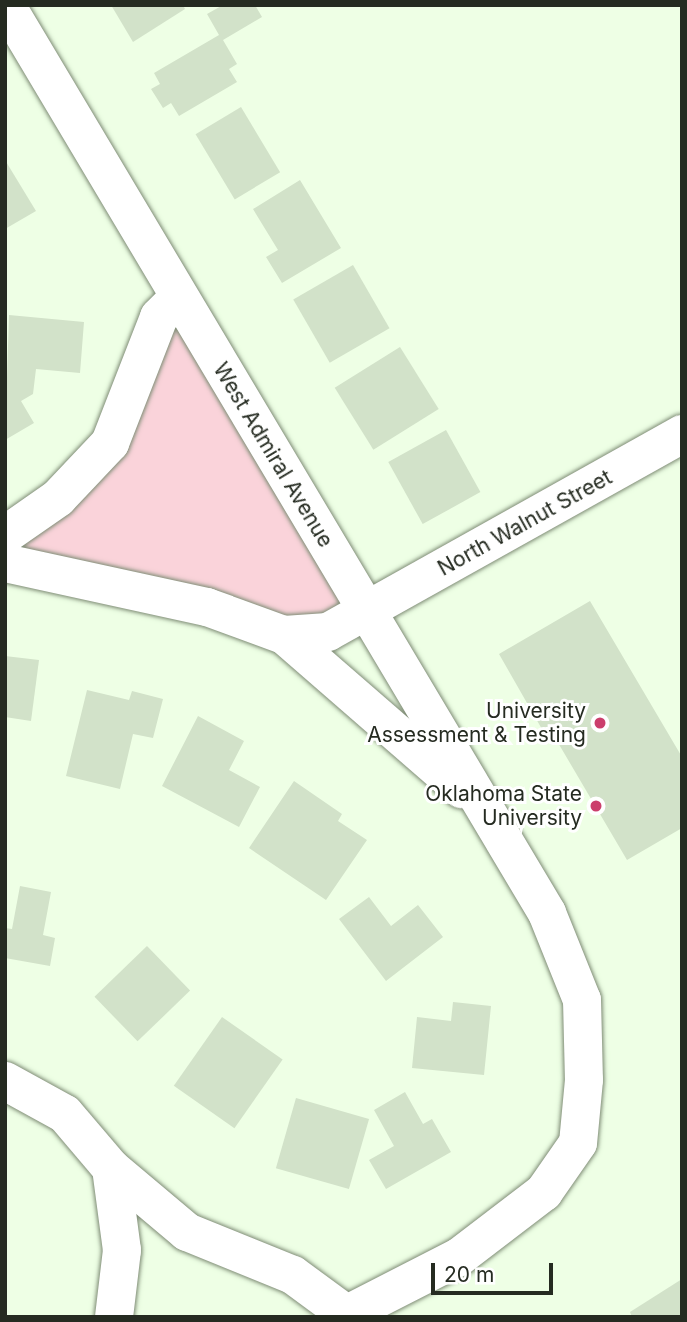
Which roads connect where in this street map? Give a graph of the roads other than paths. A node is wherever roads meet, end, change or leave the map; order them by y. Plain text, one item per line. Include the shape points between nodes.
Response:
1 (6, 5) edge
2 (177, 299) junction
3 (682, 434) edge
4 (5, 535) edge
5 (5, 563) edge
6 (368, 611) junction
7 (284, 635) junction
8 (487, 811) junction
9 (5, 1081) edge
10 (111, 1168) junction
11 (344, 1316) edge
12 (114, 1317) edge

1 - 2 street, West Admiral Avenue
2 - 4 street via 159,317 110,443 58,498
2 - 6 street, West Admiral Avenue
3 - 6 street, North Walnut Street
5 - 7 street via 207,607
6 - 7 street, North Walnut Street via 328,632
6 - 8 street, West Admiral Avenue
7 - 8 street
8 - 11 street, West Admiral Avenue via 547,913 582,1000 584,1080 578,1143 544,1192 459,1257
9 - 10 street via 65,1114
10 - 11 street via 187,1232 293,1275
10 - 12 street via 122,1250

